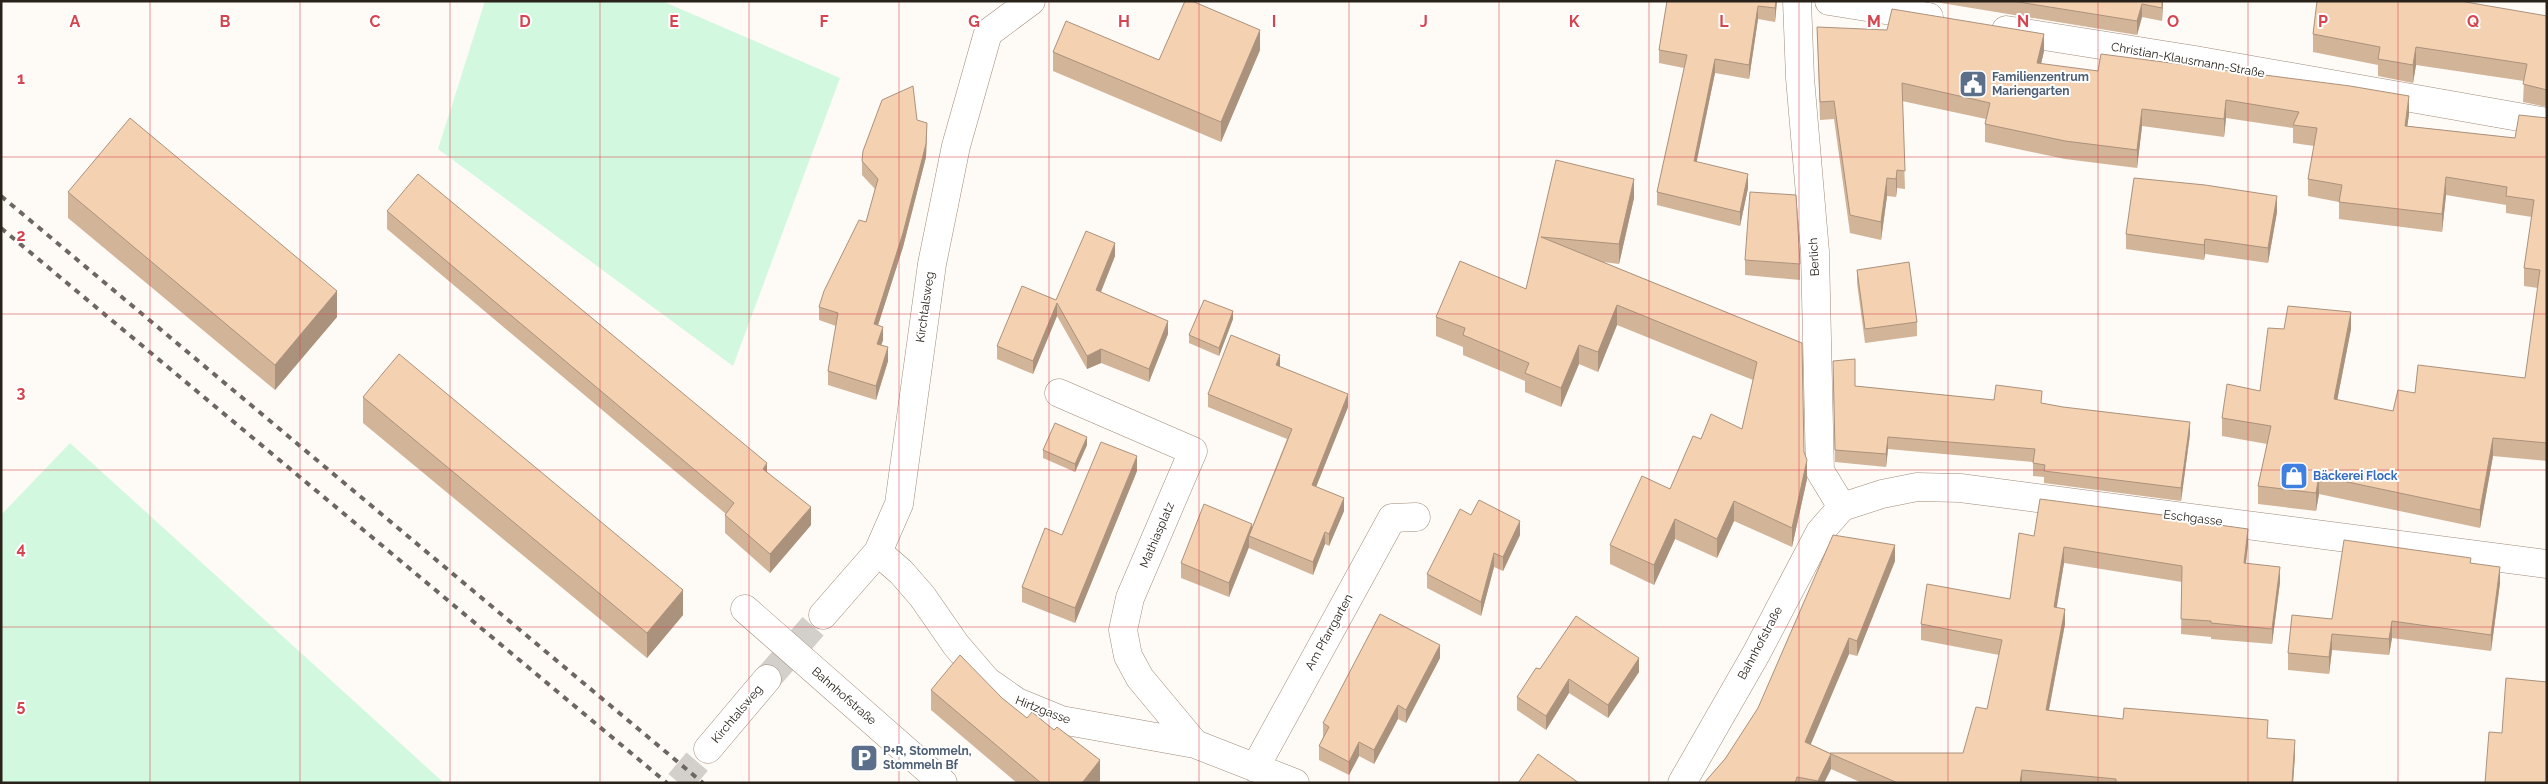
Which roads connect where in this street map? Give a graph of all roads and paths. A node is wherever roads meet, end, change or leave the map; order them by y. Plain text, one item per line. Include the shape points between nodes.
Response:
1 (1031, 1) edge
2 (1797, 1) edge
3 (1829, 1) edge
4 (1954, 21) edge
5 (1983, 26) edge
6 (2547, 122) edge
7 (1059, 393) dead end
8 (1842, 507) junction
9 (1416, 517) dead end
10 (878, 552) junction
11 (2547, 564) edge
12 (745, 609) dead end
13 (823, 615) tunnel mouth
14 (767, 680) tunnel mouth
15 (1194, 744) junction
16 (708, 748) tunnel mouth
17 (1255, 768) junction
18 (943, 783) edge
19 (1295, 783) edge
20 (1682, 783) edge

1 - 10 street, Kirchtalsweg via 988,33 964,118 932,264 899,504
2 - 8 street, Berlich via 1800,78 1815,252 1820,471
3 - 4 street
5 - 6 street, Christian-Klausmann-Straße
7 - 15 street, Mathiasplatz via 1193,451 1130,598 1123,630 1128,656 1140,678
8 - 11 street, Eschgasse via 1917,487 1960,488
8 - 20 street, Bahnhofstraße via 1820,532 1756,654
9 - 17 street, Am Pfarrgarten via 1392,518
10 - 13 street, Kirchtalsweg
10 - 15 street, Hirtzgasse via 922,596 956,645 987,681 1017,702 1061,720
12 - 18 street, Bahnhofstraße
14 - 16 street, Kirchtalsweg
15 - 17 street, Hirtzgasse
17 - 19 street, Hirtzgasse

